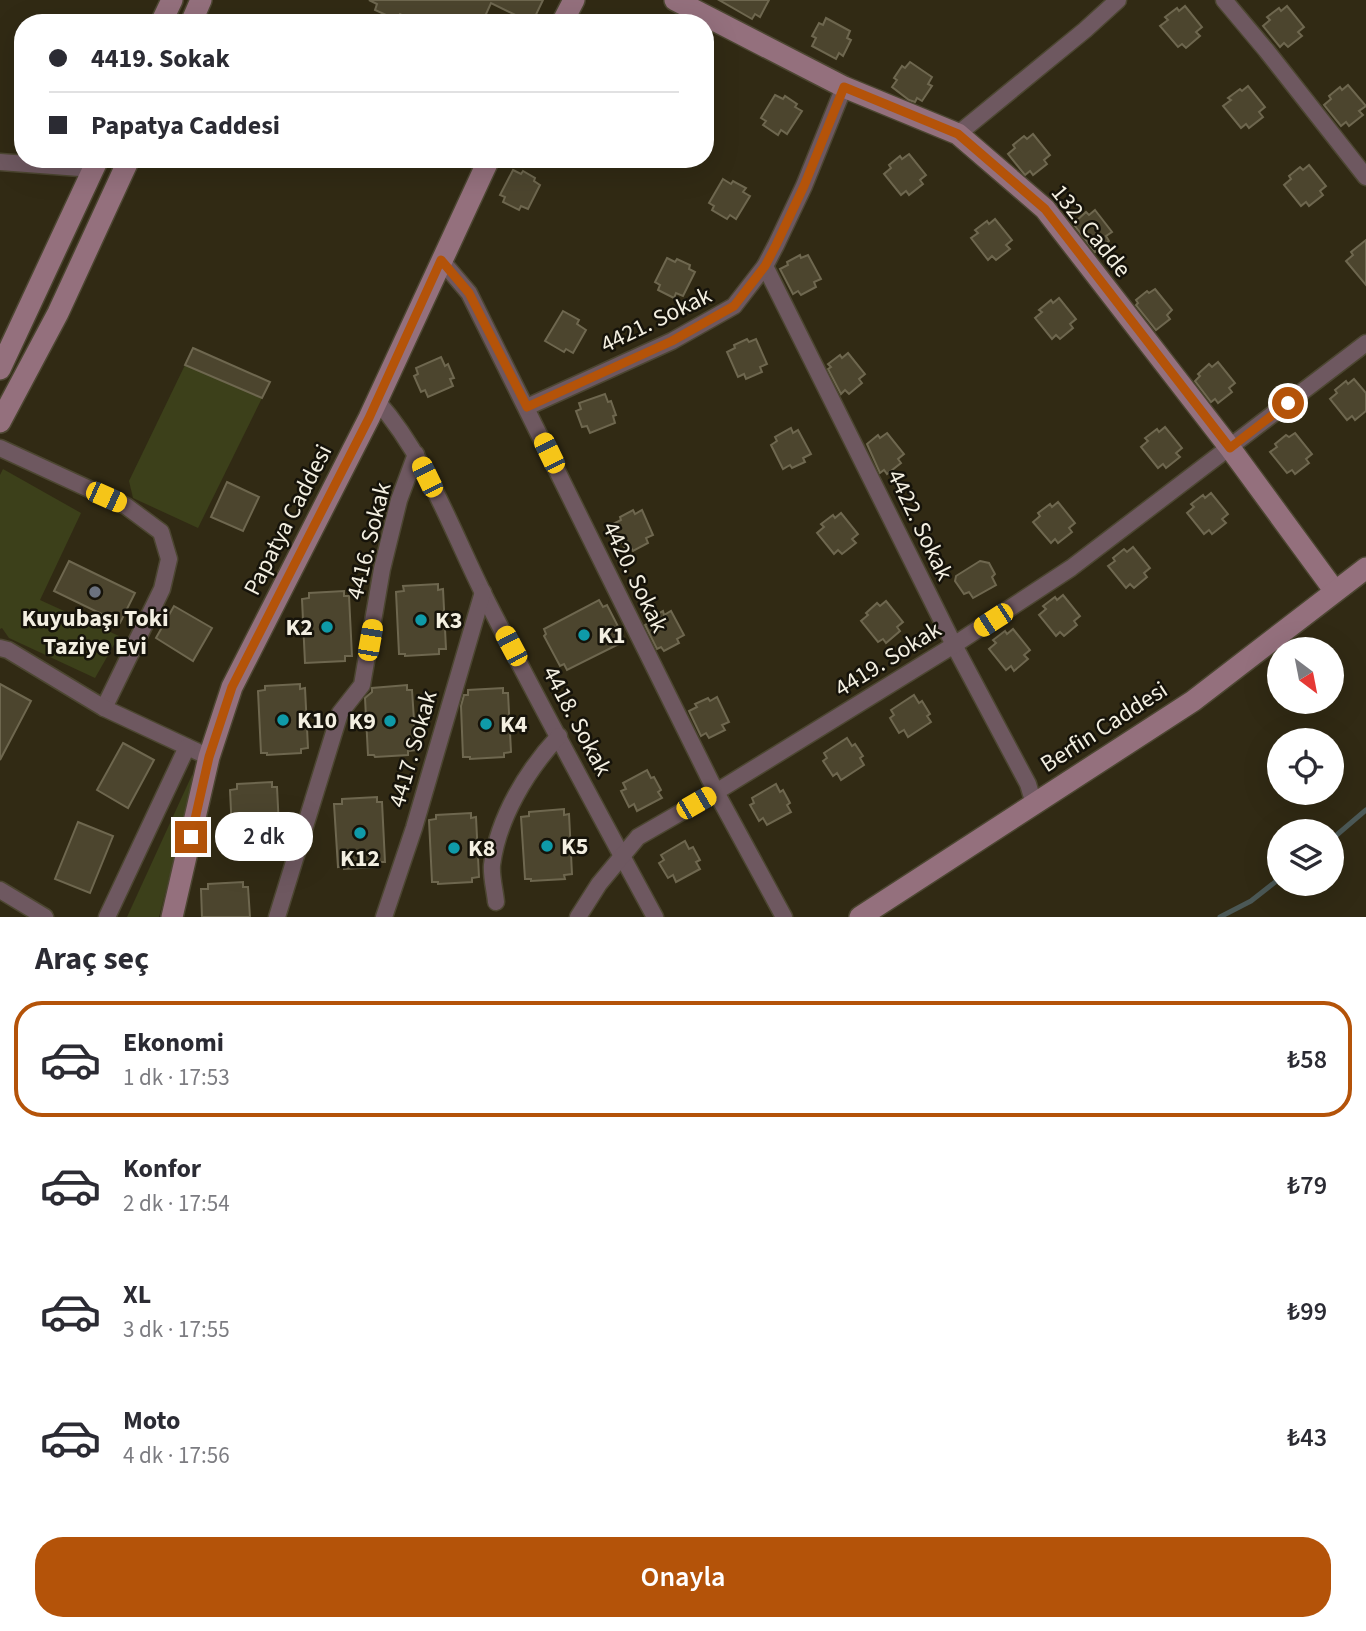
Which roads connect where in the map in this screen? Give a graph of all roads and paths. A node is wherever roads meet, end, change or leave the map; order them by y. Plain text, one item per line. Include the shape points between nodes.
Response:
1 (675, 0) edge
2 (1118, 0) edge
3 (1224, 0) edge
4 (702, 14) edge
5 (714, 20) edge
6 (844, 87) junction
7 (958, 134) junction
8 (93, 168) edge
9 (125, 168) edge
10 (485, 168) edge
11 (1366, 177) edge
12 (441, 260) junction
13 (765, 266) junction
14 (1366, 343) edge
15 (0, 369) edge
16 (377, 401) junction
17 (527, 407) junction
18 (0, 422) edge
19 (0, 448) edge
20 (1230, 448) junction
21 (416, 454) junction
22 (1366, 568) edge
23 (1334, 590) junction
24 (483, 592) junction
25 (954, 645) junction
26 (0, 648) edge
27 (104, 708) junction
28 (559, 736) junction
29 (187, 747) junction
30 (209, 757) junction
31 (716, 792) junction
32 (1034, 804) junction
33 (622, 856) junction
34 (0, 890) edge
35 (496, 902) dead end
36 (46, 917) edge
37 (107, 917) edge
38 (173, 917) edge
39 (277, 917) edge
40 (384, 917) edge
41 (578, 917) edge
42 (655, 917) edge
43 (785, 917) edge
44 (860, 917) edge

1 - 4 street, 132. Cadde
2 - 7 street
3 - 11 street
5 - 6 street, 132. Cadde
6 - 7 street, 132. Cadde
6 - 13 street, 4421. Sokak
7 - 20 street, 132. Cadde via 1045,209
8 - 15 street
9 - 18 street via 58,313
10 - 12 street, Papatya Caddesi
12 - 16 street, Papatya Caddesi
12 - 17 street, 4420. Sokak via 469,293
13 - 17 street, 4421. Sokak via 734,306 672,341
13 - 25 street, 4422. Sokak
14 - 20 street, 4419. Sokak
16 - 21 street, 4418. Sokak
16 - 30 street, Papatya Caddesi via 232,687
17 - 31 street, 4420. Sokak
19 - 27 street via 125,506 161,532 169,559 162,589
20 - 23 street, 132. Cadde
20 - 25 street, 4419. Sokak via 1071,568
21 - 24 street, 4418. Sokak
21 - 39 street, 4416. Sokak via 382,569 362,685 340,712
22 - 23 street, Berfin Caddesi
23 - 32 street, Berfin Caddesi via 1193,701
24 - 28 street, 4418. Sokak
24 - 40 street, 4417. Sokak
25 - 31 street, 4419. Sokak
25 - 32 street, 4422. Sokak via 1028,784
26 - 27 street
27 - 29 street
28 - 33 street, 4418. Sokak
28 - 35 street via 543,753 503,819 492,866
29 - 30 street
29 - 37 street
30 - 38 street, Papatya Caddesi
31 - 33 street, 4419. Sokak via 638,837
31 - 43 street, 4420. Sokak
32 - 44 street, Berfin Caddesi
33 - 41 street, 4419. Sokak
33 - 42 street, 4418. Sokak
34 - 36 street

